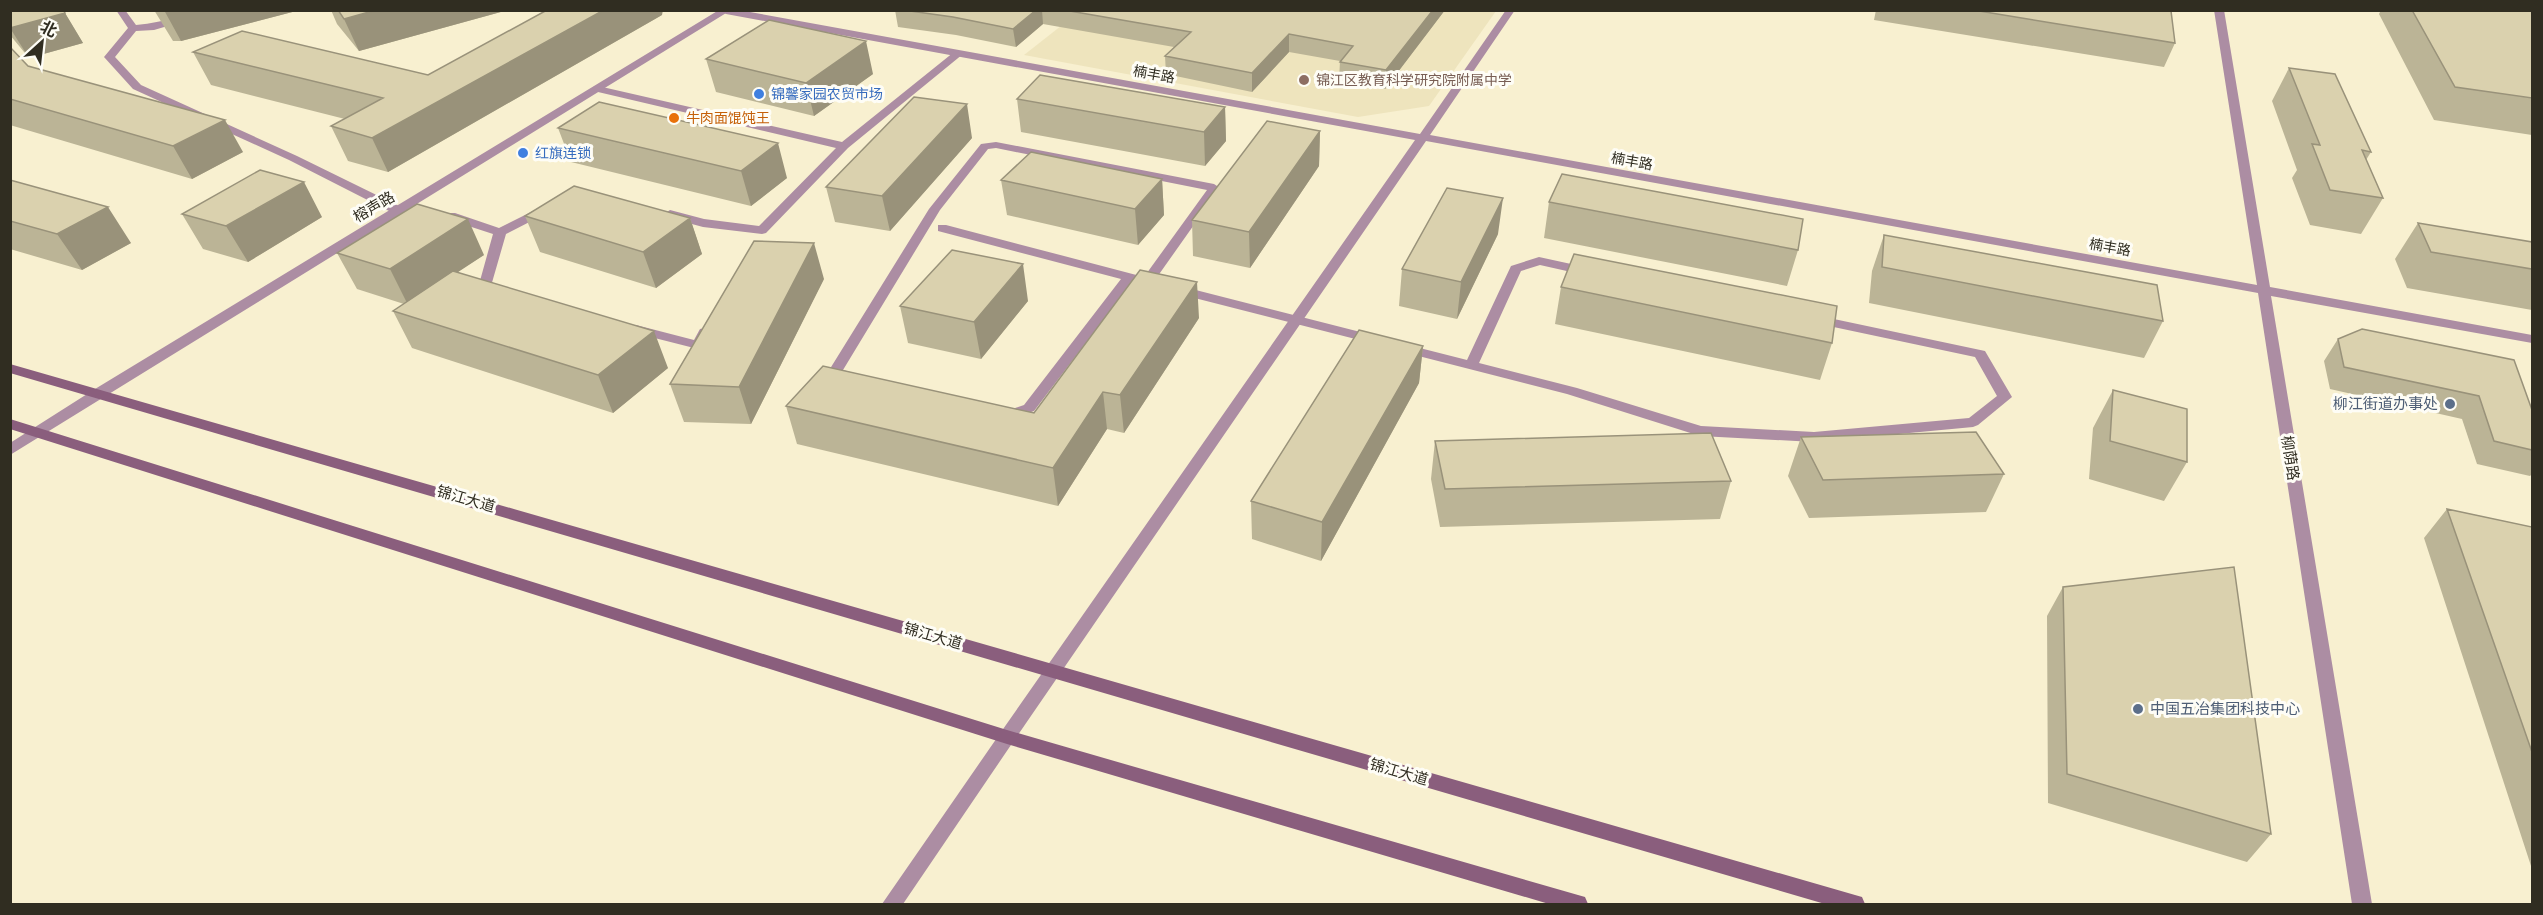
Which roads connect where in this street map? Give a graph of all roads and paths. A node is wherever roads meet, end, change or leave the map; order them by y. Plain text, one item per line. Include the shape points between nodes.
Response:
1 (120, 10) edge
2 (218, 10) edge
3 (1511, 10) edge
4 (2219, 10) edge
5 (727, 11) edge
6 (133, 28) junction
7 (958, 54) junction
8 (598, 89) junction
9 (1423, 138) junction
10 (844, 146) junction
11 (552, 205) edge
12 (422, 207) junction
13 (399, 211) junction
14 (662, 211) edge
15 (942, 228) dead end
16 (500, 232) junction
17 (1608, 276) edge
18 (1129, 277) junction
19 (1147, 282) junction
20 (2263, 290) junction
21 (507, 294) edge
22 (1806, 318) edge
23 (1297, 320) junction
24 (619, 324) edge
25 (709, 324) edge
26 (2532, 339) edge
27 (1471, 366) junction
28 (10, 368) edge
29 (858, 378) edge
30 (100, 392) junction
31 (996, 413) edge
32 (10, 424) edge
33 (39, 432) junction
34 (10, 450) edge
35 (1053, 671) junction
36 (1007, 737) junction
37 (892, 904) edge
38 (1578, 904) edge
39 (1855, 904) edge
40 (2362, 904) edge

1 - 6 street
2 - 6 street via 154,27
3 - 9 street
4 - 20 street, 柳荫路
5 - 7 street, 楠丰路
5 - 8 street, 榕声路
6 - 13 street via 109,57 137,87
7 - 9 street, 楠丰路
7 - 10 street
8 - 10 street
8 - 12 street, 榕声路
9 - 20 street, 楠丰路
9 - 23 street
10 - 14 street via 760,235
11 - 16 street
12 - 13 street, 榕声路
12 - 16 street
13 - 30 street, 榕声路
15 - 18 street
16 - 21 street via 484,288
17 - 27 street via 1539,261 1516,269
18 - 19 street
18 - 31 street via 1029,408 1007,416
19 - 23 street
19 - 29 street via 1214,189 996,145 985,146 935,209 835,372
20 - 26 street, 楠丰路
20 - 40 street, 柳荫路
22 - 27 street via 1980,354 2005,397 1973,422 1814,436 1700,431 1572,391
23 - 27 street
23 - 35 street
24 - 25 street via 698,345
28 - 30 main road, 锦江大道
30 - 33 street, 榕声路
30 - 35 main road, 锦江大道
32 - 33 main road
33 - 34 street, 榕声路
33 - 36 main road
35 - 36 street
35 - 39 main road, 锦江大道
36 - 37 street
36 - 38 main road

